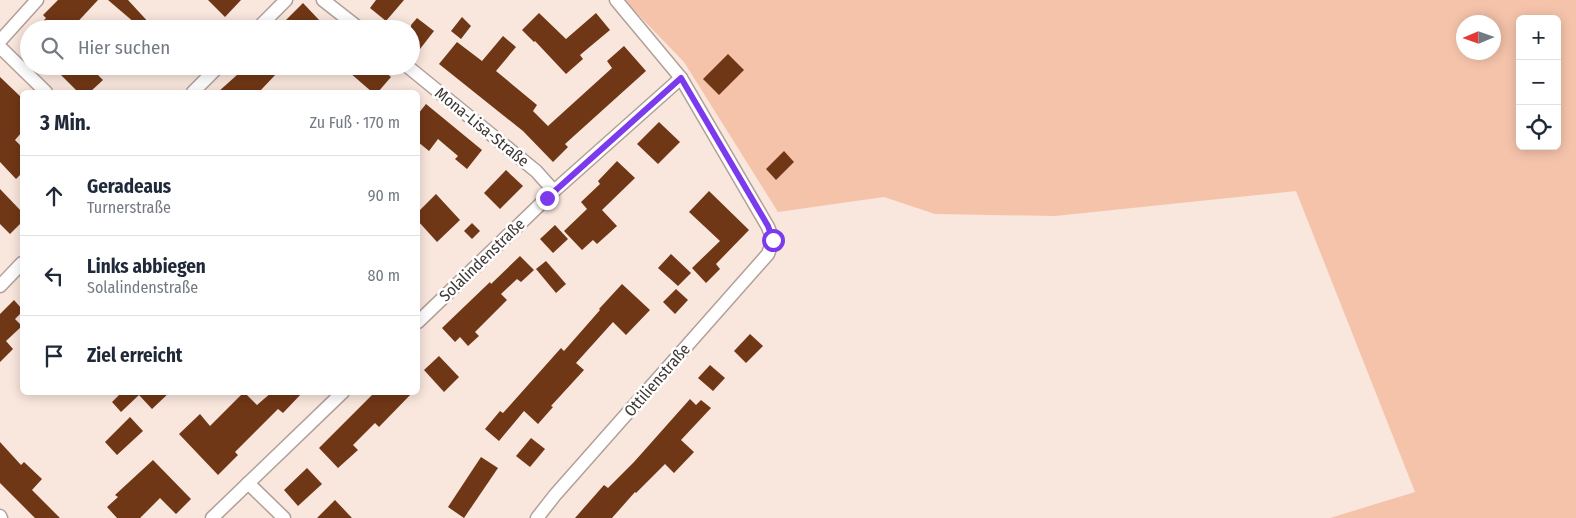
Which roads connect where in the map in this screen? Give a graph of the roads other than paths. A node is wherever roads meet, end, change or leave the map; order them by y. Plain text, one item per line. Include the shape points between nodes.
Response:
1 (37, 0) edge
2 (286, 0) edge
3 (323, 0) edge
4 (616, 0) edge
5 (266, 20) edge
6 (349, 20) edge
7 (0, 40) edge
8 (0, 47) edge
9 (20, 67) edge
10 (29, 75) edge
11 (210, 75) edge
12 (418, 75) edge
13 (681, 78) junction
14 (44, 90) edge
15 (195, 90) edge
16 (554, 191) junction
17 (20, 265) edge
18 (0, 286) edge
19 (420, 320) edge
20 (340, 395) edge
21 (248, 484) junction
22 (212, 518) edge
23 (284, 518) edge
24 (537, 518) edge

1 - 7 street
2 - 5 street
3 - 6 street
4 - 13 street
8 - 9 street
10 - 14 street
11 - 15 street
12 - 16 street, Mona-Lisa-Straße via 536,171
13 - 16 street, Solalindenstraße
13 - 24 street, Ottilienstraße via 768,226 773,240 768,254
16 - 19 street, Solalindenstraße
17 - 18 street
20 - 21 street
21 - 22 street
21 - 23 street

